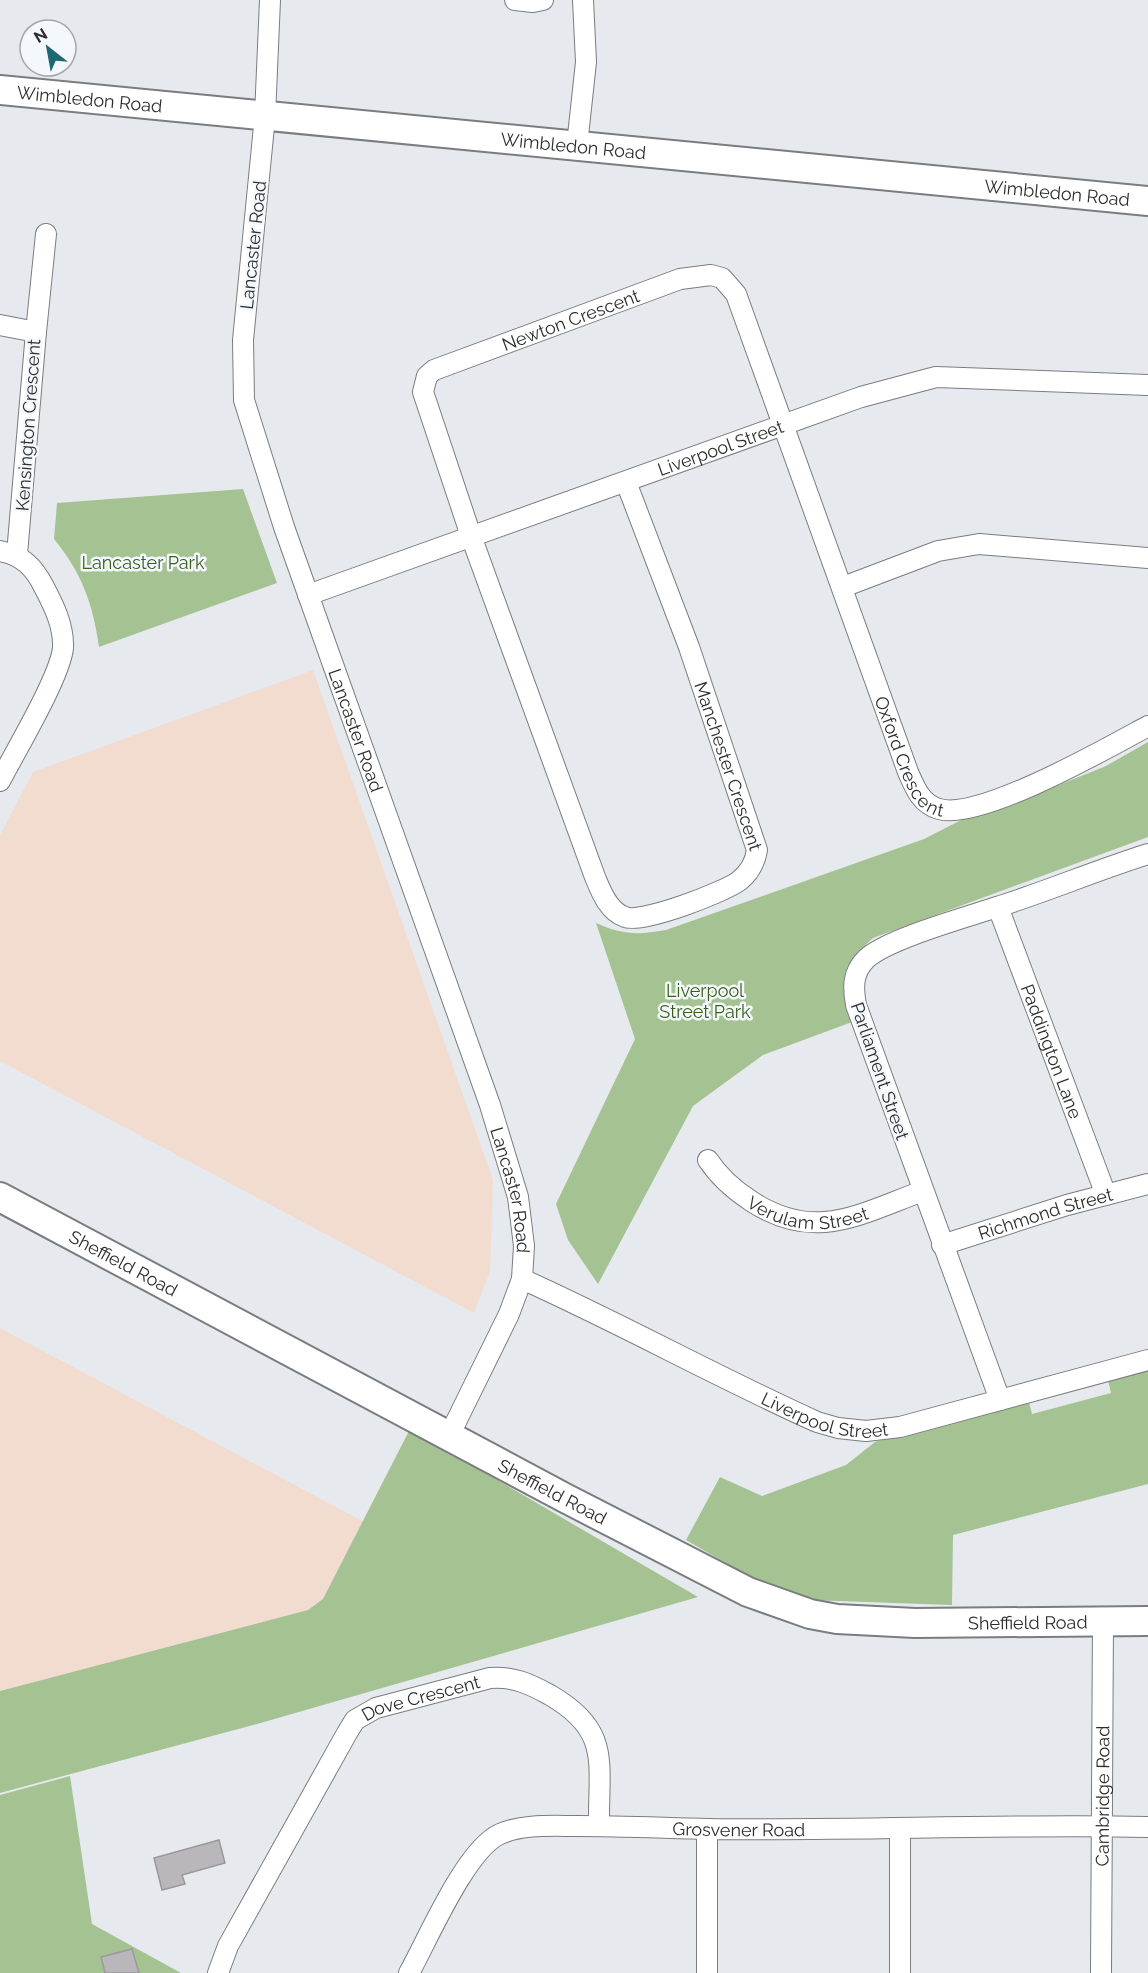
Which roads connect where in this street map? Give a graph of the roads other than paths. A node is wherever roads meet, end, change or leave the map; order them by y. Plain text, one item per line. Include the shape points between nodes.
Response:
1 (270, 0) edge
2 (515, 0) edge
3 (543, 0) edge
4 (583, 0) edge
5 (0, 90) edge
6 (265, 116) junction
7 (577, 145) junction
8 (1148, 201) edge
9 (46, 234) dead end
10 (0, 325) edge
11 (36, 332) junction
12 (1148, 385) edge
13 (782, 427) junction
14 (627, 482) junction
15 (471, 536) junction
16 (9, 553) edge
17 (1148, 558) edge
18 (843, 587) junction
19 (308, 595) junction
20 (1148, 726) edge
21 (0, 781) edge
22 (1148, 854) edge
23 (998, 907) junction
24 (708, 1160) dead end
25 (1148, 1184) edge
26 (923, 1191) junction
27 (1106, 1195) junction
28 (0, 1197) edge
29 (942, 1245) junction
30 (522, 1279) junction
31 (1148, 1360) edge
32 (1000, 1400) junction
33 (449, 1436) junction
34 (1103, 1620) junction
35 (1148, 1621) edge
36 (599, 1826) junction
37 (1103, 1826) junction
38 (1148, 1827) edge
39 (707, 1829) junction
40 (900, 1829) junction
41 (218, 1973) edge
42 (409, 1973) edge
43 (707, 1973) edge
44 (900, 1973) edge
45 (1101, 1973) edge

1 - 6 street, Lancaster Road
2 - 3 street
4 - 7 street via 586,62
5 - 6 street, Wimbledon Road
6 - 7 street, Wimbledon Road
6 - 19 street, Lancaster Road via 243,340 244,400
7 - 8 street, Wimbledon Road
9 - 11 street
10 - 11 street, Kensington Crescent
11 - 16 street, Kensington Crescent
12 - 13 street, Liverpool Street via 936,377 861,397
13 - 14 street, Liverpool Street
13 - 15 street, Newton Crescent via 736,294 722,278 711,275 680,279 613,302 426,376 423,392
13 - 18 street, Oxford Crescent
14 - 15 street, Liverpool Street
14 - 15 street, Manchester Crescent via 757,850 755,862 739,881 653,914 625,917 608,903 602,892
15 - 19 street, Liverpool Street
16 - 21 street via 42,583 54,605 63,649
17 - 18 street via 979,544 938,551
18 - 20 street, Oxford Crescent via 908,772 929,805 954,811 1006,795
19 - 30 street, Lancaster Road via 510,1167 522,1224
22 - 23 street, Parliament Street
23 - 26 street, Parliament Street via 876,951 855,973 856,1005
23 - 27 street, Paddington Lane
24 - 26 street, Verulam Street via 742,1195 784,1219 804,1224 846,1218
25 - 27 street, Richmond Street
26 - 29 street, Parliament Street
27 - 29 street, Richmond Street
28 - 33 street, Sheffield Road
29 - 32 street, Parliament Street
30 - 32 street, Liverpool Street via 709,1372 838,1428 866,1431 900,1427
30 - 33 street, Lancaster Road
31 - 32 street, Liverpool Street
33 - 34 street, Sheffield Road via 748,1592 810,1614 915,1623
34 - 35 street, Sheffield Road
34 - 37 street, Cambridge Road
36 - 39 street, Grosvener Road
36 - 41 street, Dove Crescent via 598,1749 594,1736 573,1708 532,1685 506,1677 490,1678 376,1708 355,1720 347,1732 228,1946
36 - 42 street, Grosvener Road via 527,1828 499,1834 483,1845
37 - 38 street, Grosvener Road
37 - 40 street, Grosvener Road
37 - 45 street, Cambridge Road
39 - 40 street, Grosvener Road
39 - 43 street
40 - 44 street

